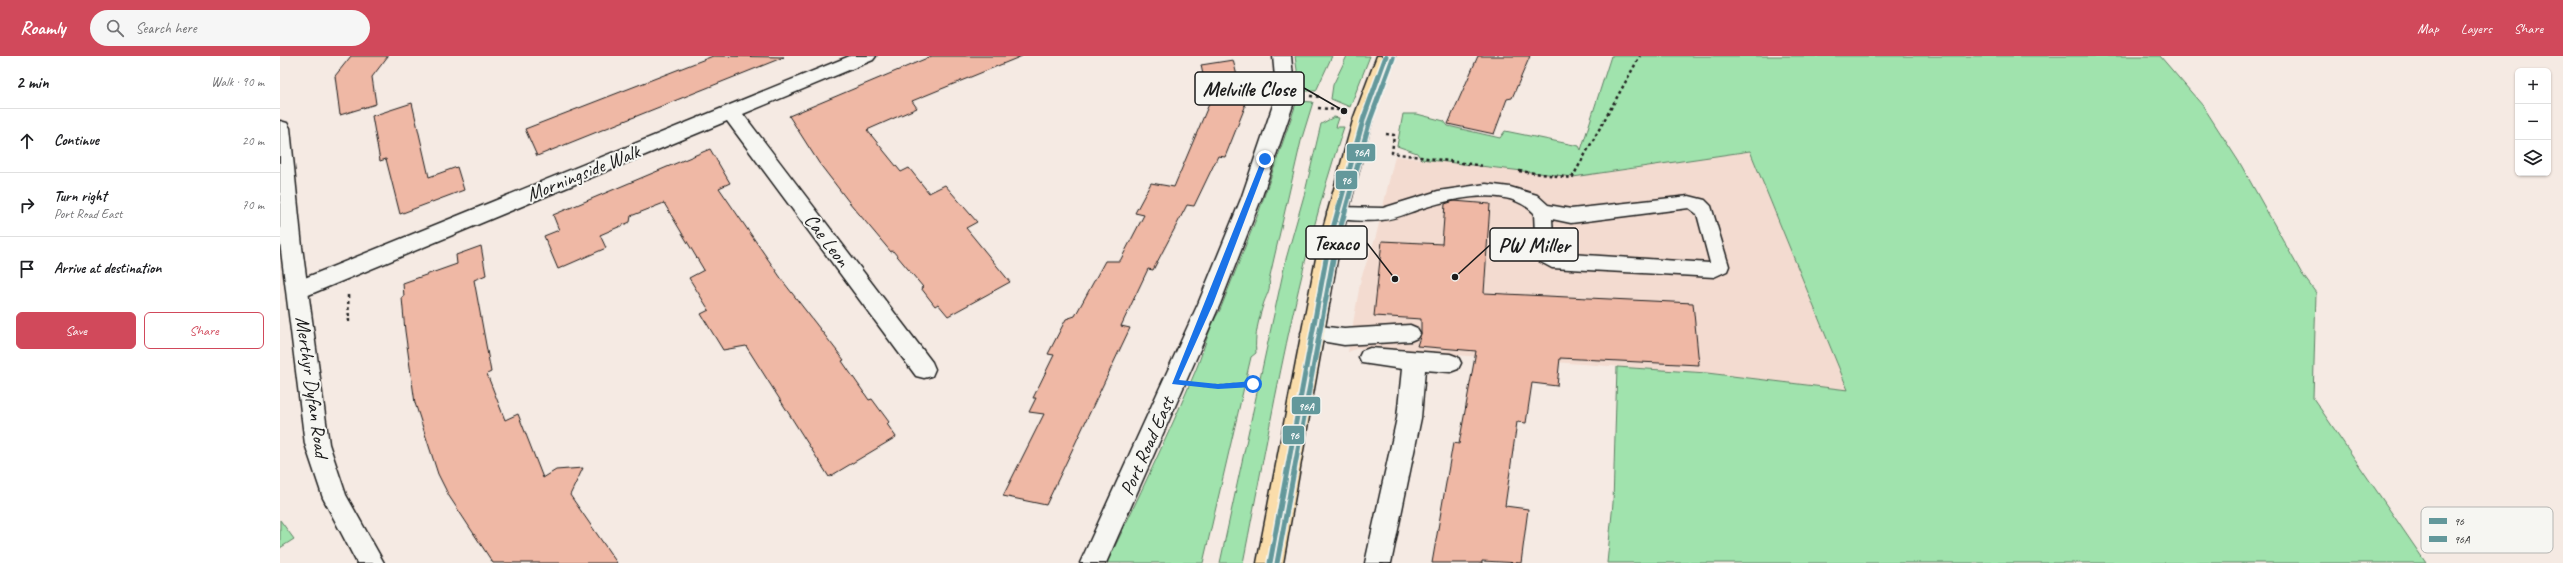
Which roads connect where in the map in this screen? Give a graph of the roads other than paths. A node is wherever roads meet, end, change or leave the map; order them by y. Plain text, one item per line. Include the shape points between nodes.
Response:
1 (867, 56) edge
2 (1282, 56) edge
3 (1386, 56) edge
4 (731, 112) junction
5 (280, 128) edge
6 (1543, 212) junction
7 (1336, 213) junction
8 (298, 290) junction
9 (1311, 333) junction
10 (1410, 333) dead end
11 (1370, 358) dead end
12 (1414, 361) junction
13 (1450, 363) dead end
14 (924, 369) dead end
15 (371, 563) edge
16 (1093, 563) edge
17 (1270, 563) edge
18 (1378, 563) edge

1 - 4 street, Morningside Walk
2 - 16 street, Port Road East via 1286,88 1274,134 1236,238 1175,382
3 - 7 main road via 1360,129
4 - 8 street, Morningside Walk
4 - 14 street, Cae Leon
5 - 8 street, Merthyr Dyfan Road via 291,247
6 - 6 lane via 1570,216 1594,215 1689,202 1699,205 1706,211 1720,266 1714,270 1552,261 1545,256
6 - 7 lane via 1531,200 1510,193 1486,190 1438,197 1383,214
7 - 9 main road
8 - 15 street, Merthyr Dyfan Road via 317,444 335,498
9 - 10 lane via 1344,337
9 - 17 main road
11 - 12 street
12 - 13 street
12 - 18 street via 1409,418

